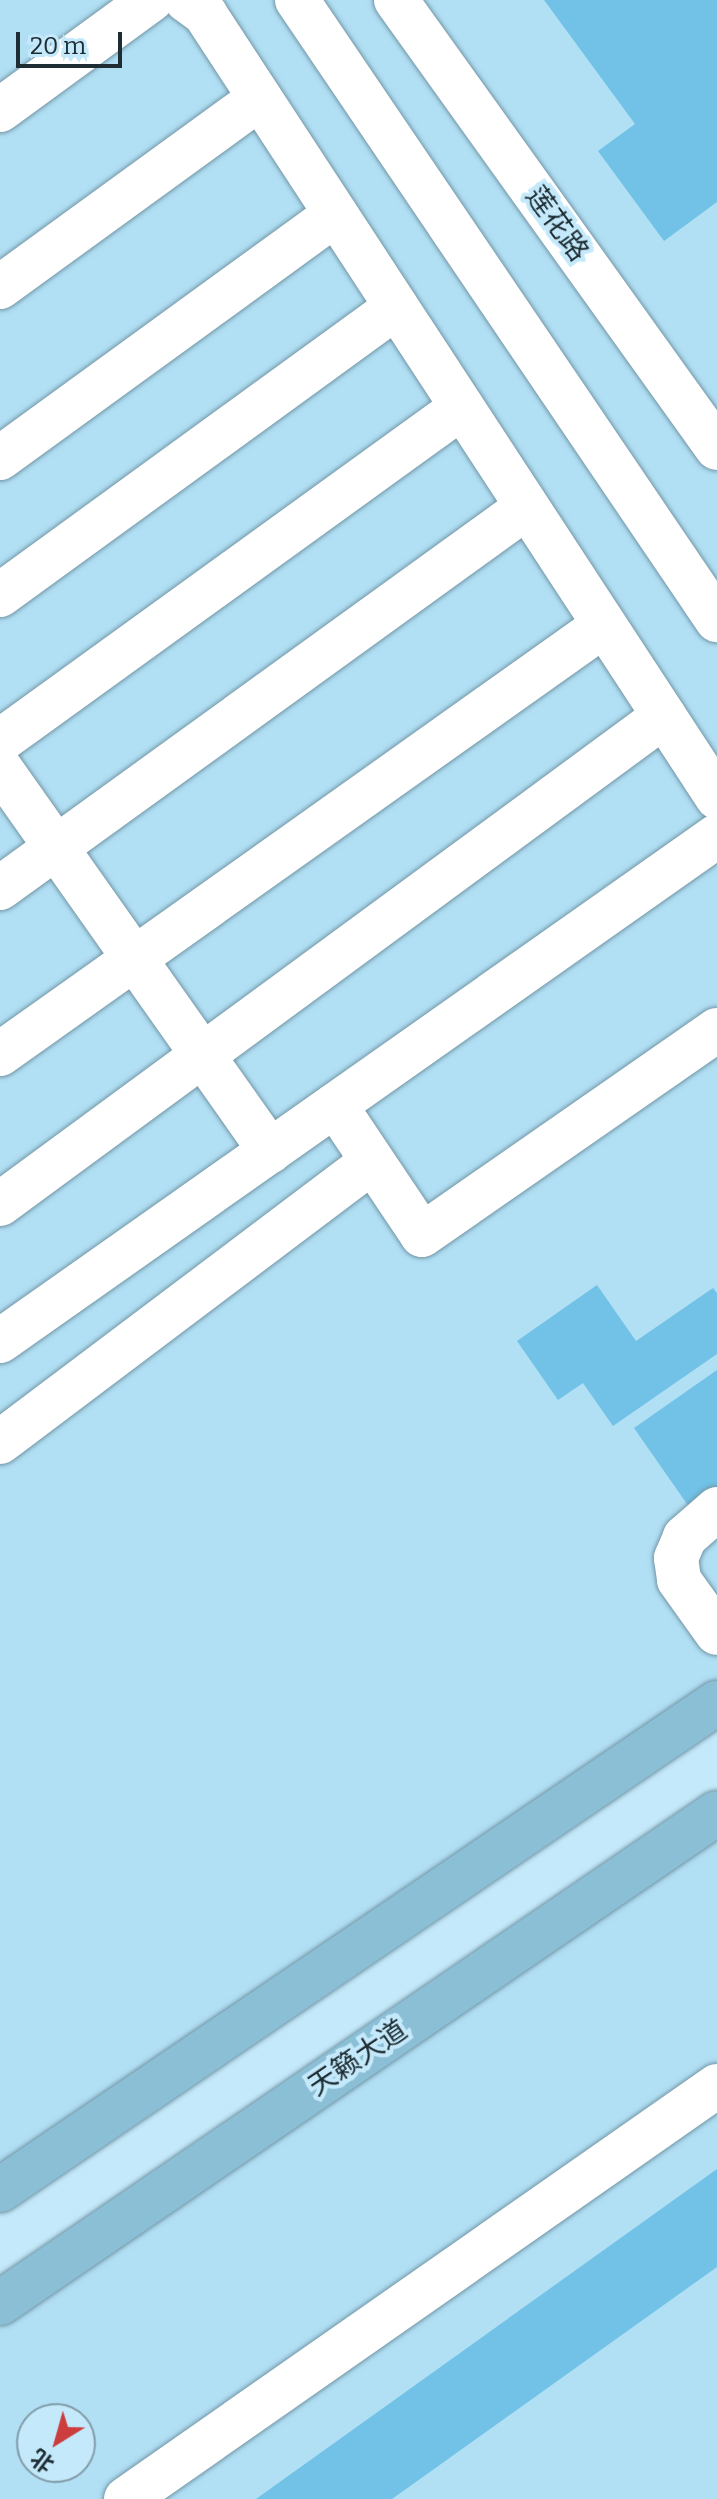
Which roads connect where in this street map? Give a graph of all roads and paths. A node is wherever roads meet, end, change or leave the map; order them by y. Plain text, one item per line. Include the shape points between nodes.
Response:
1 (151, 0) edge
2 (186, 0) edge
3 (297, 0) edge
4 (396, 0) edge
5 (260, 98) junction
6 (0, 110) edge
7 (336, 214) junction
8 (0, 287) edge
9 (397, 307) junction
10 (462, 407) junction
11 (717, 448) edge
12 (0, 458) edge
13 (527, 507) junction
14 (0, 595) edge
15 (717, 620) edge
16 (604, 625) junction
17 (664, 716) junction
18 (0, 741) edge
19 (0, 768) edge
20 (717, 797) edge
21 (717, 836) edge
22 (56, 847) junction
23 (0, 888) edge
24 (135, 959) junction
25 (717, 1030) edge
26 (0, 1054) edge
27 (203, 1055) junction
28 (335, 1105) junction
29 (270, 1151) junction
30 (372, 1162) junction
31 (0, 1204) edge
32 (0, 1341) edge
33 (0, 1442) edge
34 (717, 1509) edge
35 (717, 1633) edge
36 (717, 1703) edge
37 (717, 1813) edge
38 (717, 2086) edge
39 (0, 2190) edge
40 (0, 2303) edge
41 (126, 2499) edge

1 - 6 street
2 - 5 street via 205,14
3 - 15 street
4 - 11 street, 莲花路
5 - 7 street
5 - 8 street
7 - 9 street
7 - 12 street
9 - 10 street
9 - 14 street
10 - 13 street
10 - 18 street
13 - 16 street
13 - 22 street
16 - 17 street
16 - 24 street
17 - 20 street
17 - 27 street
19 - 22 street
21 - 28 street
22 - 23 street
22 - 24 street
24 - 26 street
24 - 27 street
25 - 30 street via 422,1235
27 - 29 street
27 - 31 street
28 - 29 street
28 - 30 street
29 - 32 street
30 - 33 street
34 - 35 street via 690,1530 676,1558 679,1580
36 - 39 main road
37 - 40 main road, 天籁大道
38 - 41 street

